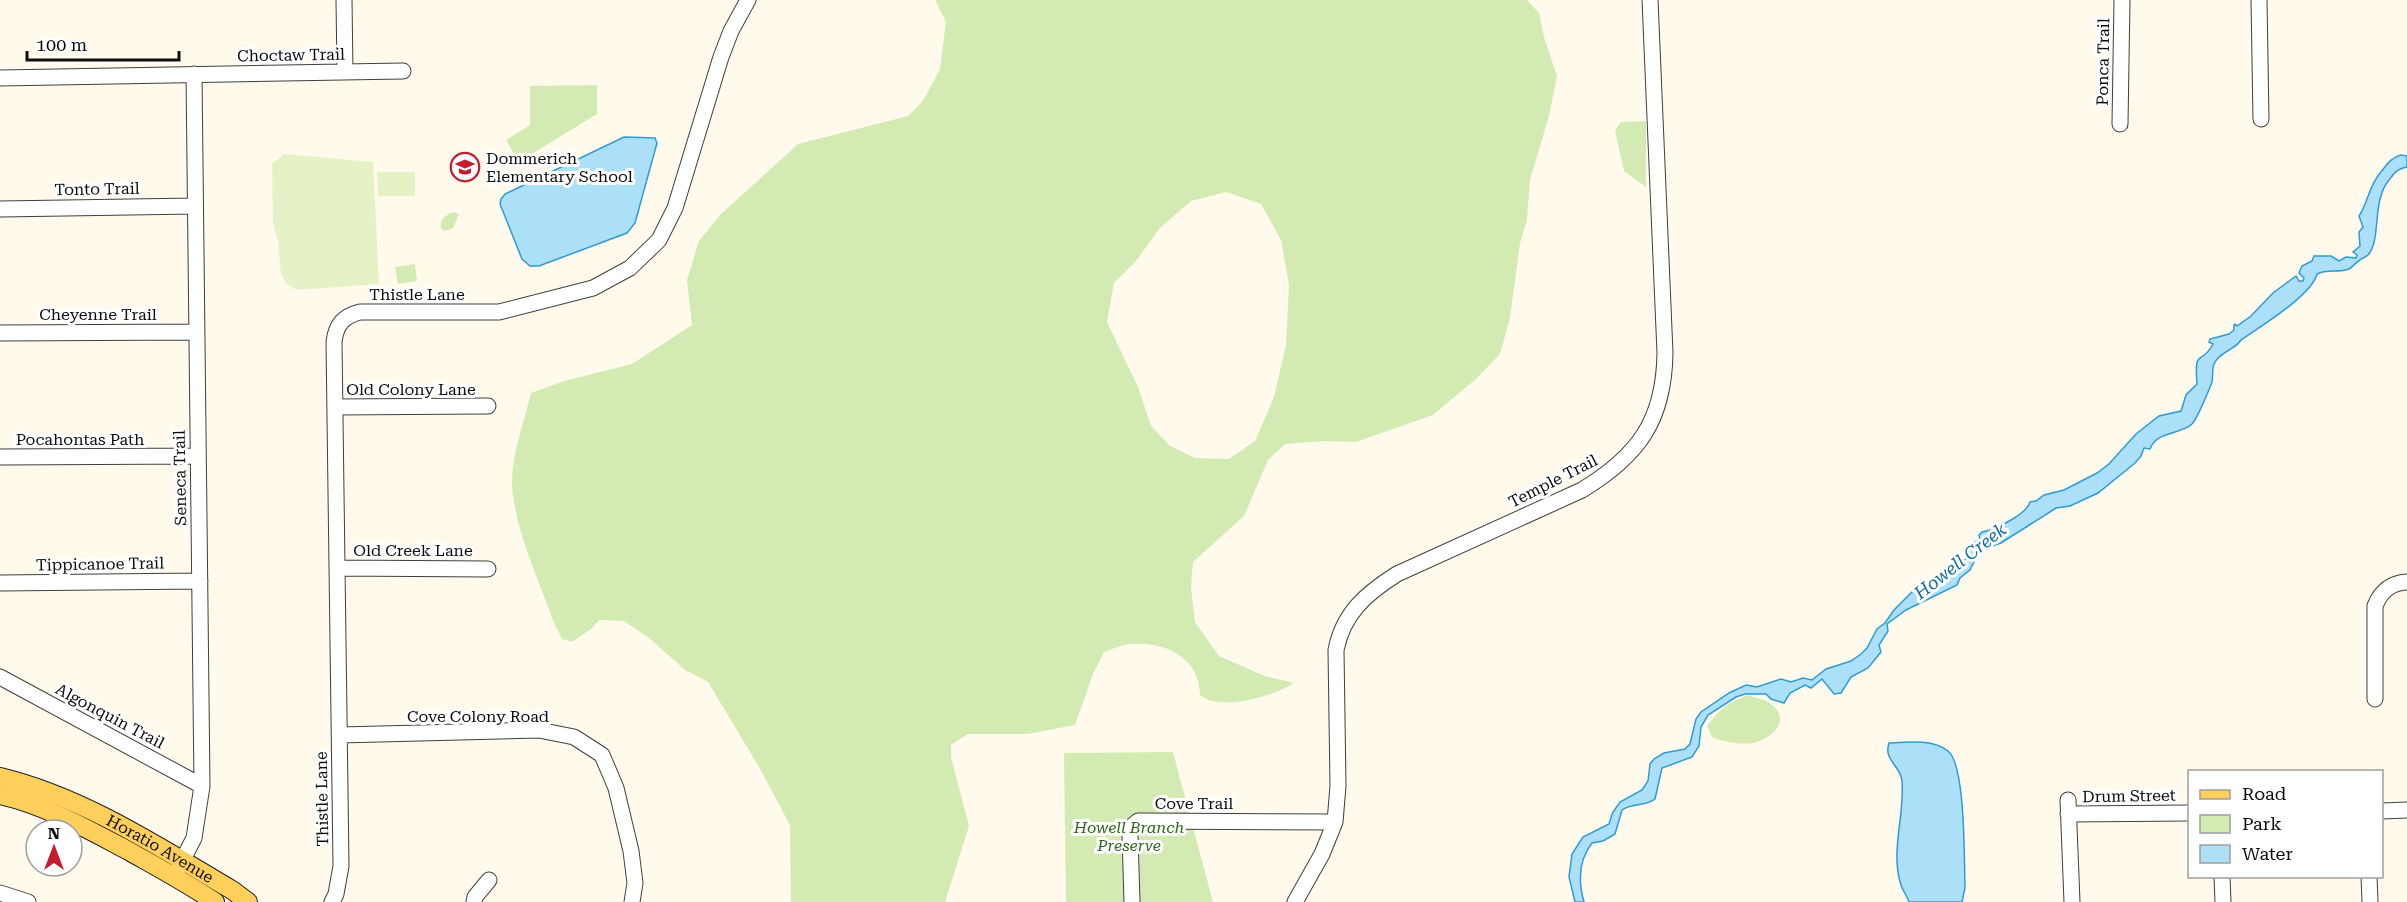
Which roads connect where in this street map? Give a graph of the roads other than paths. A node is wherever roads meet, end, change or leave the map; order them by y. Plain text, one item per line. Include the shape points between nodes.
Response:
1 (344, 0) edge
2 (748, 0) edge
3 (1650, 0) edge
4 (2122, 0) edge
5 (2259, 0) edge
6 (403, 71) dead end
7 (345, 72) junction
8 (194, 74) junction
9 (0, 78) edge
10 (2261, 119) dead end
11 (2120, 124) dead end
12 (195, 206) junction
13 (0, 209) edge
14 (196, 332) junction
15 (0, 333) edge
16 (488, 406) dead end
17 (335, 407) junction
18 (197, 456) junction
19 (0, 457) edge
20 (338, 568) junction
21 (488, 569) dead end
22 (200, 581) junction
23 (2407, 582) edge
24 (0, 583) edge
25 (0, 677) edge
26 (2375, 699) dead end
27 (340, 735) junction
28 (0, 777) edge
29 (202, 786) junction
30 (0, 795) edge
31 (2407, 810) edge
32 (2383, 811) edge
33 (2188, 813) edge
34 (1335, 822) junction
35 (178, 869) junction
36 (2222, 878) edge
37 (2369, 878) edge
38 (489, 880) dead end
39 (0, 893) edge
40 (28, 902) edge
41 (215, 902) edge
42 (248, 902) edge
43 (332, 902) edge
44 (474, 902) edge
45 (633, 902) edge
46 (1132, 902) edge
47 (1295, 902) edge
48 (2072, 902) edge
49 (2223, 902) edge
50 (2370, 902) edge

1 - 7 street
2 - 17 street, Thistle Lane via 721,57 675,208 659,240 630,268 593,288 548,301 499,312 350,315 341,321 335,333
3 - 34 street, Temple Trail via 1665,353 1659,405 1639,444 1605,476 1397,574 1370,592 1353,611 1336,650
4 - 11 street, Ponca Trail
5 - 10 street
6 - 7 street, Choctaw Trail
7 - 8 street, Choctaw Trail
8 - 9 street, Choctaw Trail
8 - 12 street, Seneca Trail
12 - 13 street, Tonto Trail
12 - 14 street, Seneca Trail
14 - 15 street, Cheyenne Trail
14 - 18 street, Seneca Trail
16 - 17 street, Old Colony Lane
17 - 20 street, Thistle Lane
18 - 19 street, Pocahontas Path
18 - 22 street, Seneca Trail
20 - 21 street, Old Creek Lane
20 - 27 street, Thistle Lane
22 - 24 street, Tippicanoe Trail
22 - 29 street, Seneca Trail
23 - 26 street via 2393,584 2380,593 2375,606
25 - 29 street, Algonquin Trail
27 - 43 street, Thistle Lane via 341,866
27 - 45 street, Cove Colony Road via 539,730 573,737 602,754 616,788 631,851
28 - 35 main road, Horatio Avenue via 66,800 115,824
29 - 35 street, Seneca Trail via 198,823
30 - 35 main road, Horatio Avenue via 57,815
31 - 32 street
33 - 48 street, Drum Street via 2068,807
34 - 46 street, Cove Trail via 1138,821 1130,835
34 - 47 street, Temple Trail
35 - 41 main road, Horatio Avenue
35 - 42 main road, Horatio Avenue
36 - 49 street
37 - 50 street
38 - 44 street
39 - 40 street

